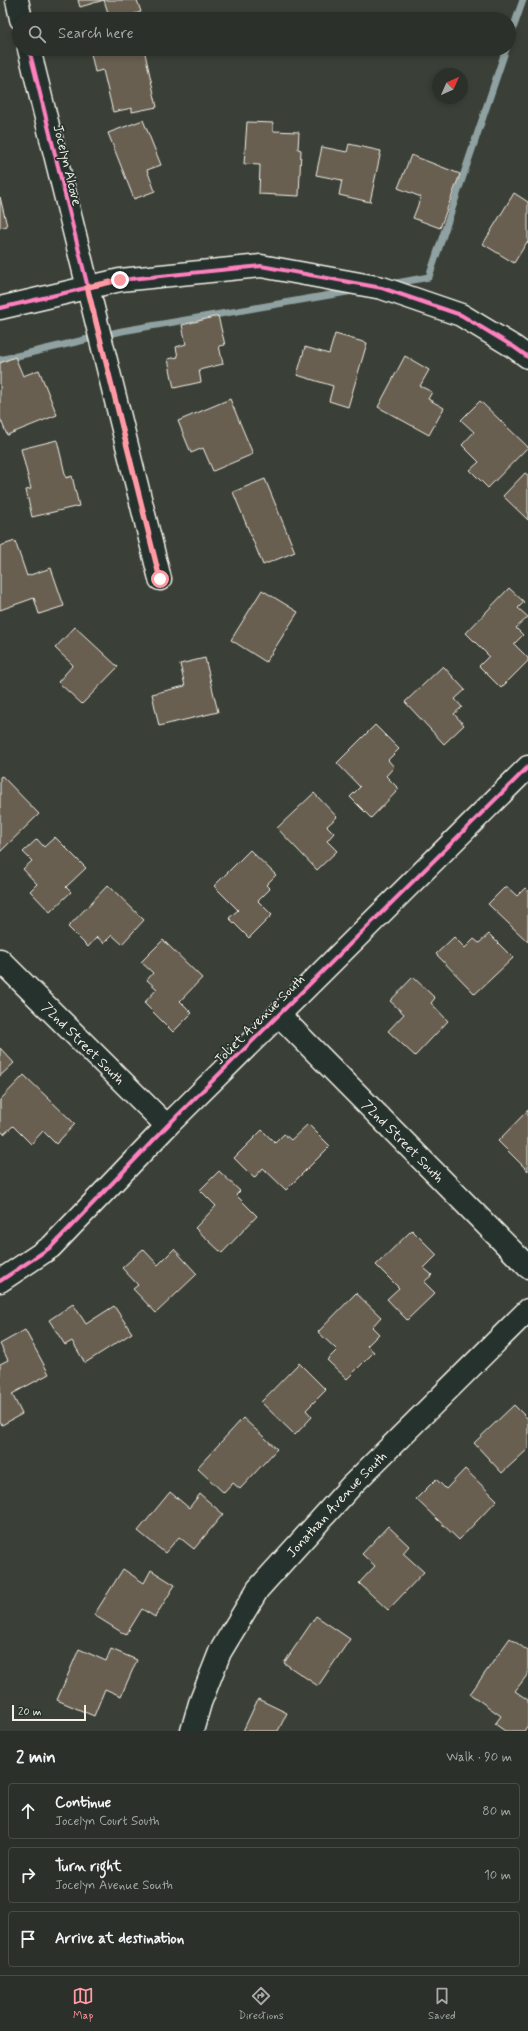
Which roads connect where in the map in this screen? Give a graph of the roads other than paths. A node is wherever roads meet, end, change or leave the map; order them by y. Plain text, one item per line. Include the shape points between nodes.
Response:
1 (17, 0) edge
2 (20, 12) edge
3 (31, 56) edge
4 (87, 287) junction
5 (0, 308) edge
6 (528, 358) edge
7 (160, 579) dead end
8 (528, 766) edge
9 (0, 960) edge
10 (278, 1015) junction
11 (167, 1126) junction
12 (528, 1267) edge
13 (0, 1281) edge
14 (528, 1310) edge
15 (192, 1731) edge

1 - 2 street
3 - 4 street, Jocelyn Alcove
4 - 5 street
4 - 6 street via 120,280 261,266 382,288 461,315 514,346
4 - 7 street, Jocelyn Alcove
8 - 10 street, Joliet Avenue South
9 - 11 street, 72nd Street South
10 - 11 street, Joliet Avenue South
10 - 12 street, 72nd Street South
11 - 13 street, Joliet Avenue South via 51,1247
14 - 15 street, Jonathan Avenue South via 352,1485 258,1589 220,1652

